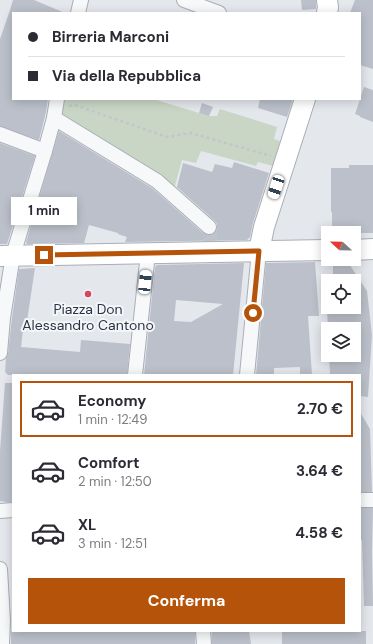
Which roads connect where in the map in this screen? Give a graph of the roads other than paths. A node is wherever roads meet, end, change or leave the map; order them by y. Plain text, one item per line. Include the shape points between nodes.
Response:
1 (81, 0) edge
2 (184, 0) edge
3 (327, 0) edge
4 (78, 12) edge
5 (216, 12) edge
6 (327, 12) edge
7 (304, 100) edge
8 (55, 109) edge
9 (0, 134) edge
10 (44, 151) junction
11 (209, 227) tunnel mouth
12 (373, 249) edge
13 (321, 250) edge
14 (361, 250) edge
15 (259, 251) junction
16 (148, 253) junction
17 (6, 256) edge
18 (0, 353) edge
19 (135, 374) edge
20 (247, 374) edge
21 (361, 500) edge
22 (373, 500) edge
23 (12, 510) edge
24 (0, 511) edge
25 (0, 569) edge
26 (203, 632) edge
27 (2, 644) edge
28 (204, 644) edge

1 - 4 street
2 - 5 street
3 - 6 street
7 - 15 street via 264,227
8 - 10 street
8 - 11 street via 157,181
9 - 10 street
10 - 17 street
12 - 14 street
13 - 15 street
15 - 16 street via 212,247
15 - 20 street
16 - 17 street
16 - 19 street
17 - 18 street
21 - 22 street
23 - 24 street
25 - 27 street
26 - 28 street

